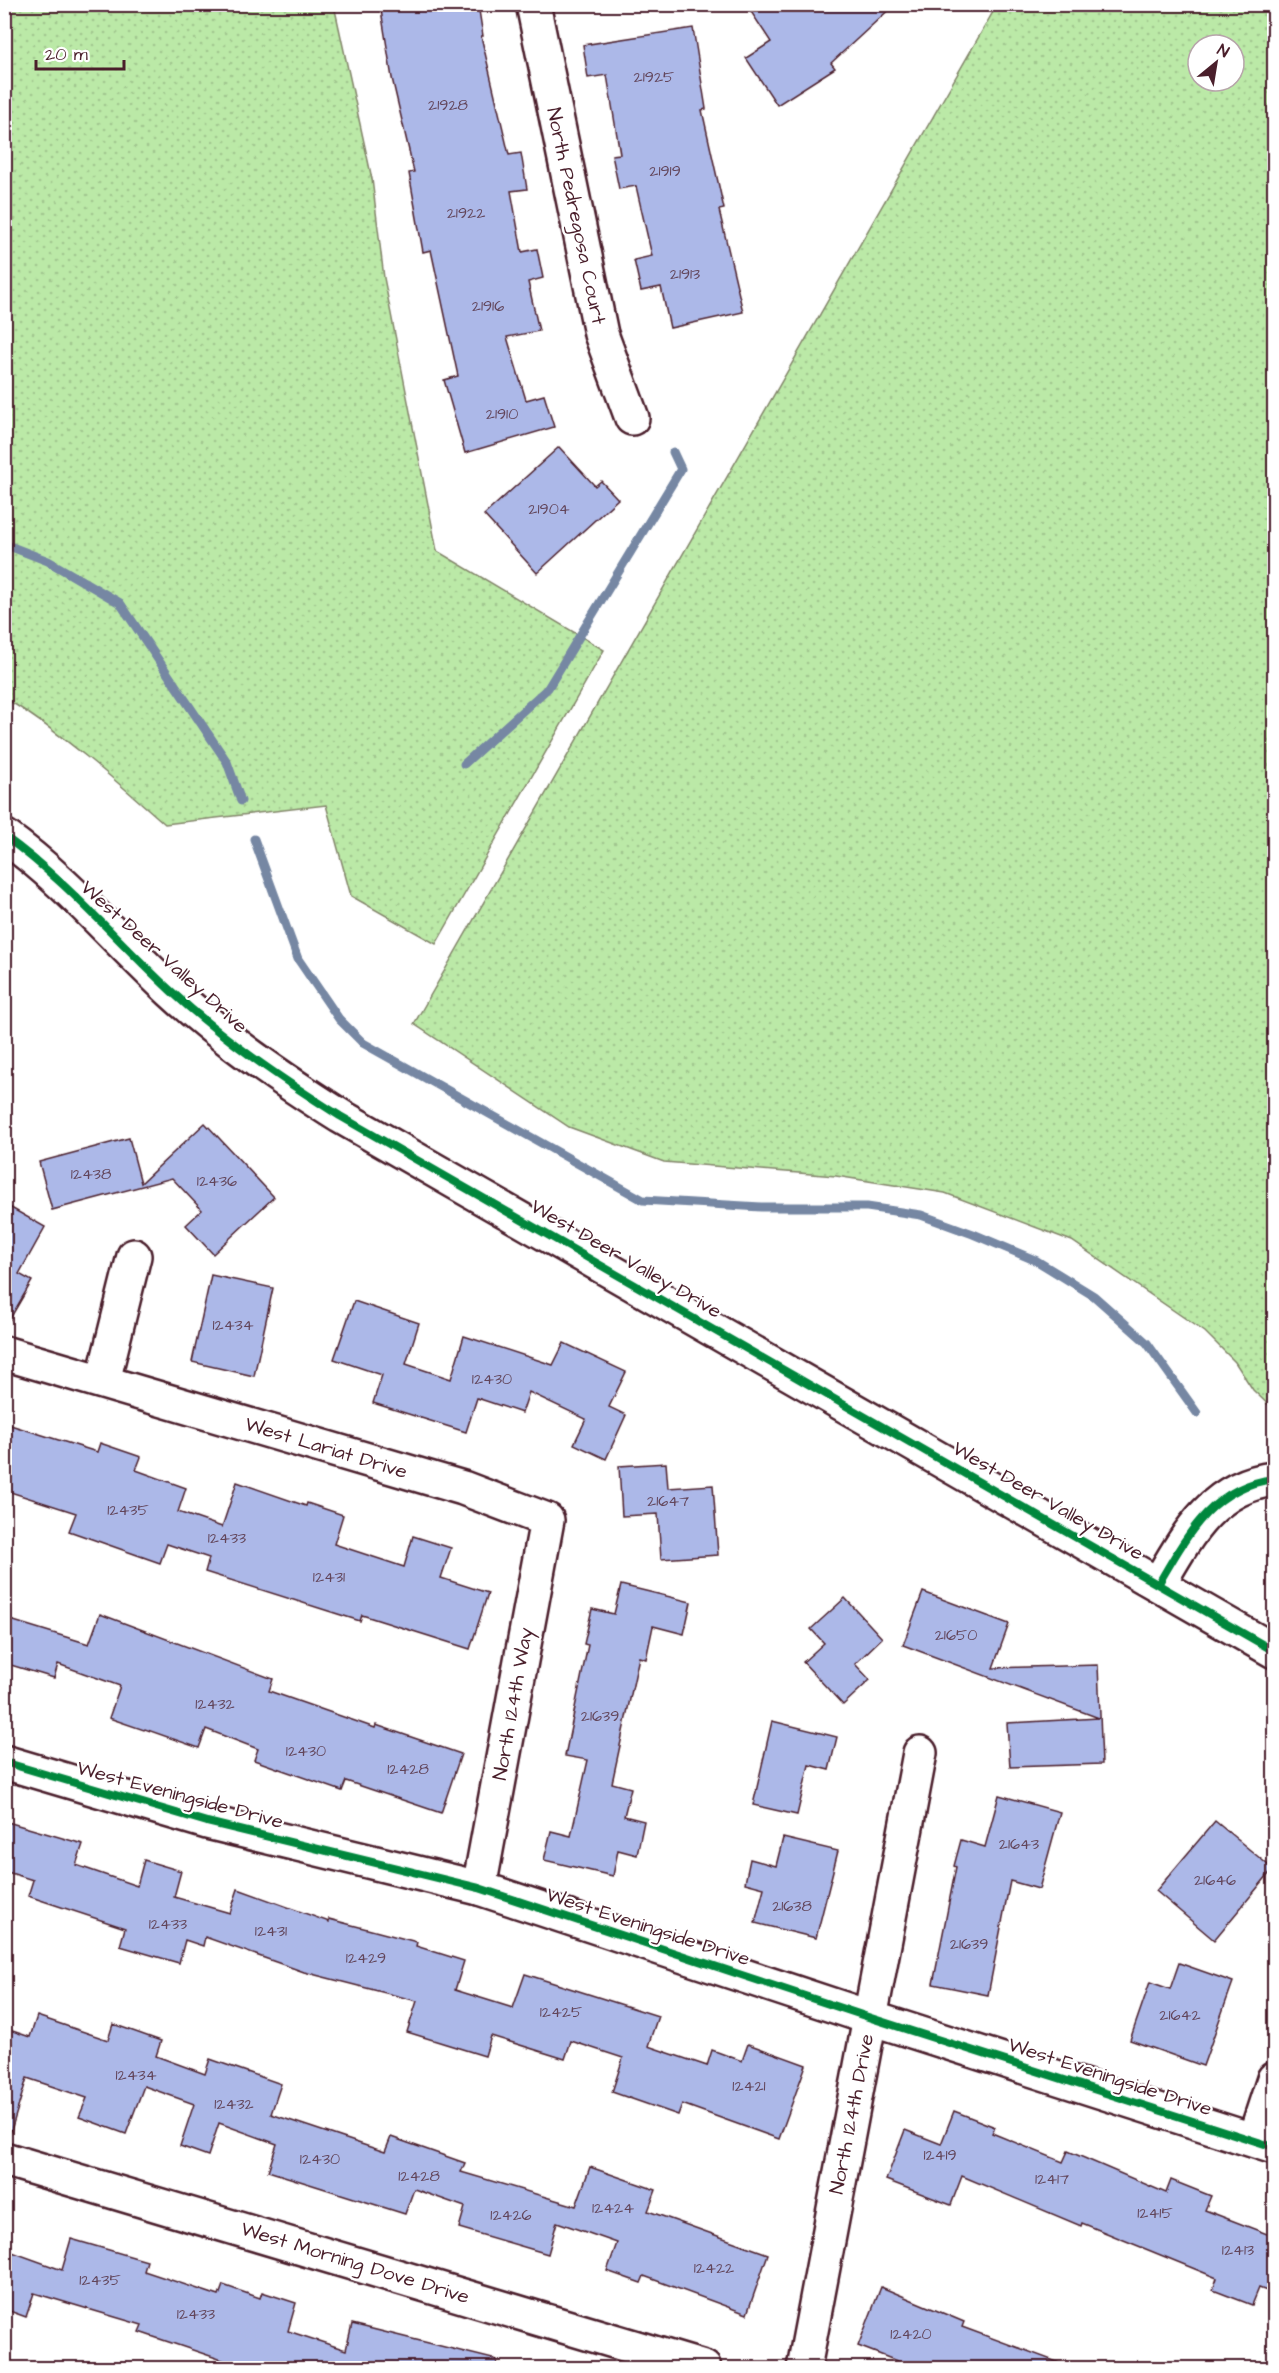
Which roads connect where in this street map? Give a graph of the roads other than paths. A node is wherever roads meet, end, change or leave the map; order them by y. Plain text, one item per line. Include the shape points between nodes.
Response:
1 (541, 6) edge
2 (632, 418) dead end
3 (4, 836) edge
4 (134, 1256) dead end
5 (4, 1353) edge
6 (103, 1381) junction
7 (1275, 1479) edge
8 (547, 1520) joint
9 (1159, 1583) junction
10 (1275, 1650) edge
11 (920, 1753) dead end
12 (4, 1762) edge
13 (479, 1888) junction
14 (871, 2018) junction
15 (1275, 2079) edge
16 (1264, 2143) edge
17 (4, 2159) edge
18 (704, 2368) edge
19 (804, 2368) edge

1 - 2 street, North Pedregosa Court via 601,334
3 - 9 street, West Deer Valley Drive via 210,1026 265,1068 340,1116
4 - 6 street
5 - 6 street, West Lariat Drive
6 - 8 street, West Lariat Drive via 463,1488
7 - 9 street via 1241,1488 1206,1512
8 - 13 street, North 124th Way
9 - 10 street, West Deer Valley Drive
11 - 14 street, North 124th Drive
12 - 13 street, West Eveningside Drive via 207,1822
13 - 14 street, West Eveningside Drive
14 - 16 street, West Eveningside Drive
14 - 19 street, North 124th Drive
15 - 16 street
17 - 18 street, West Morning Dove Drive

